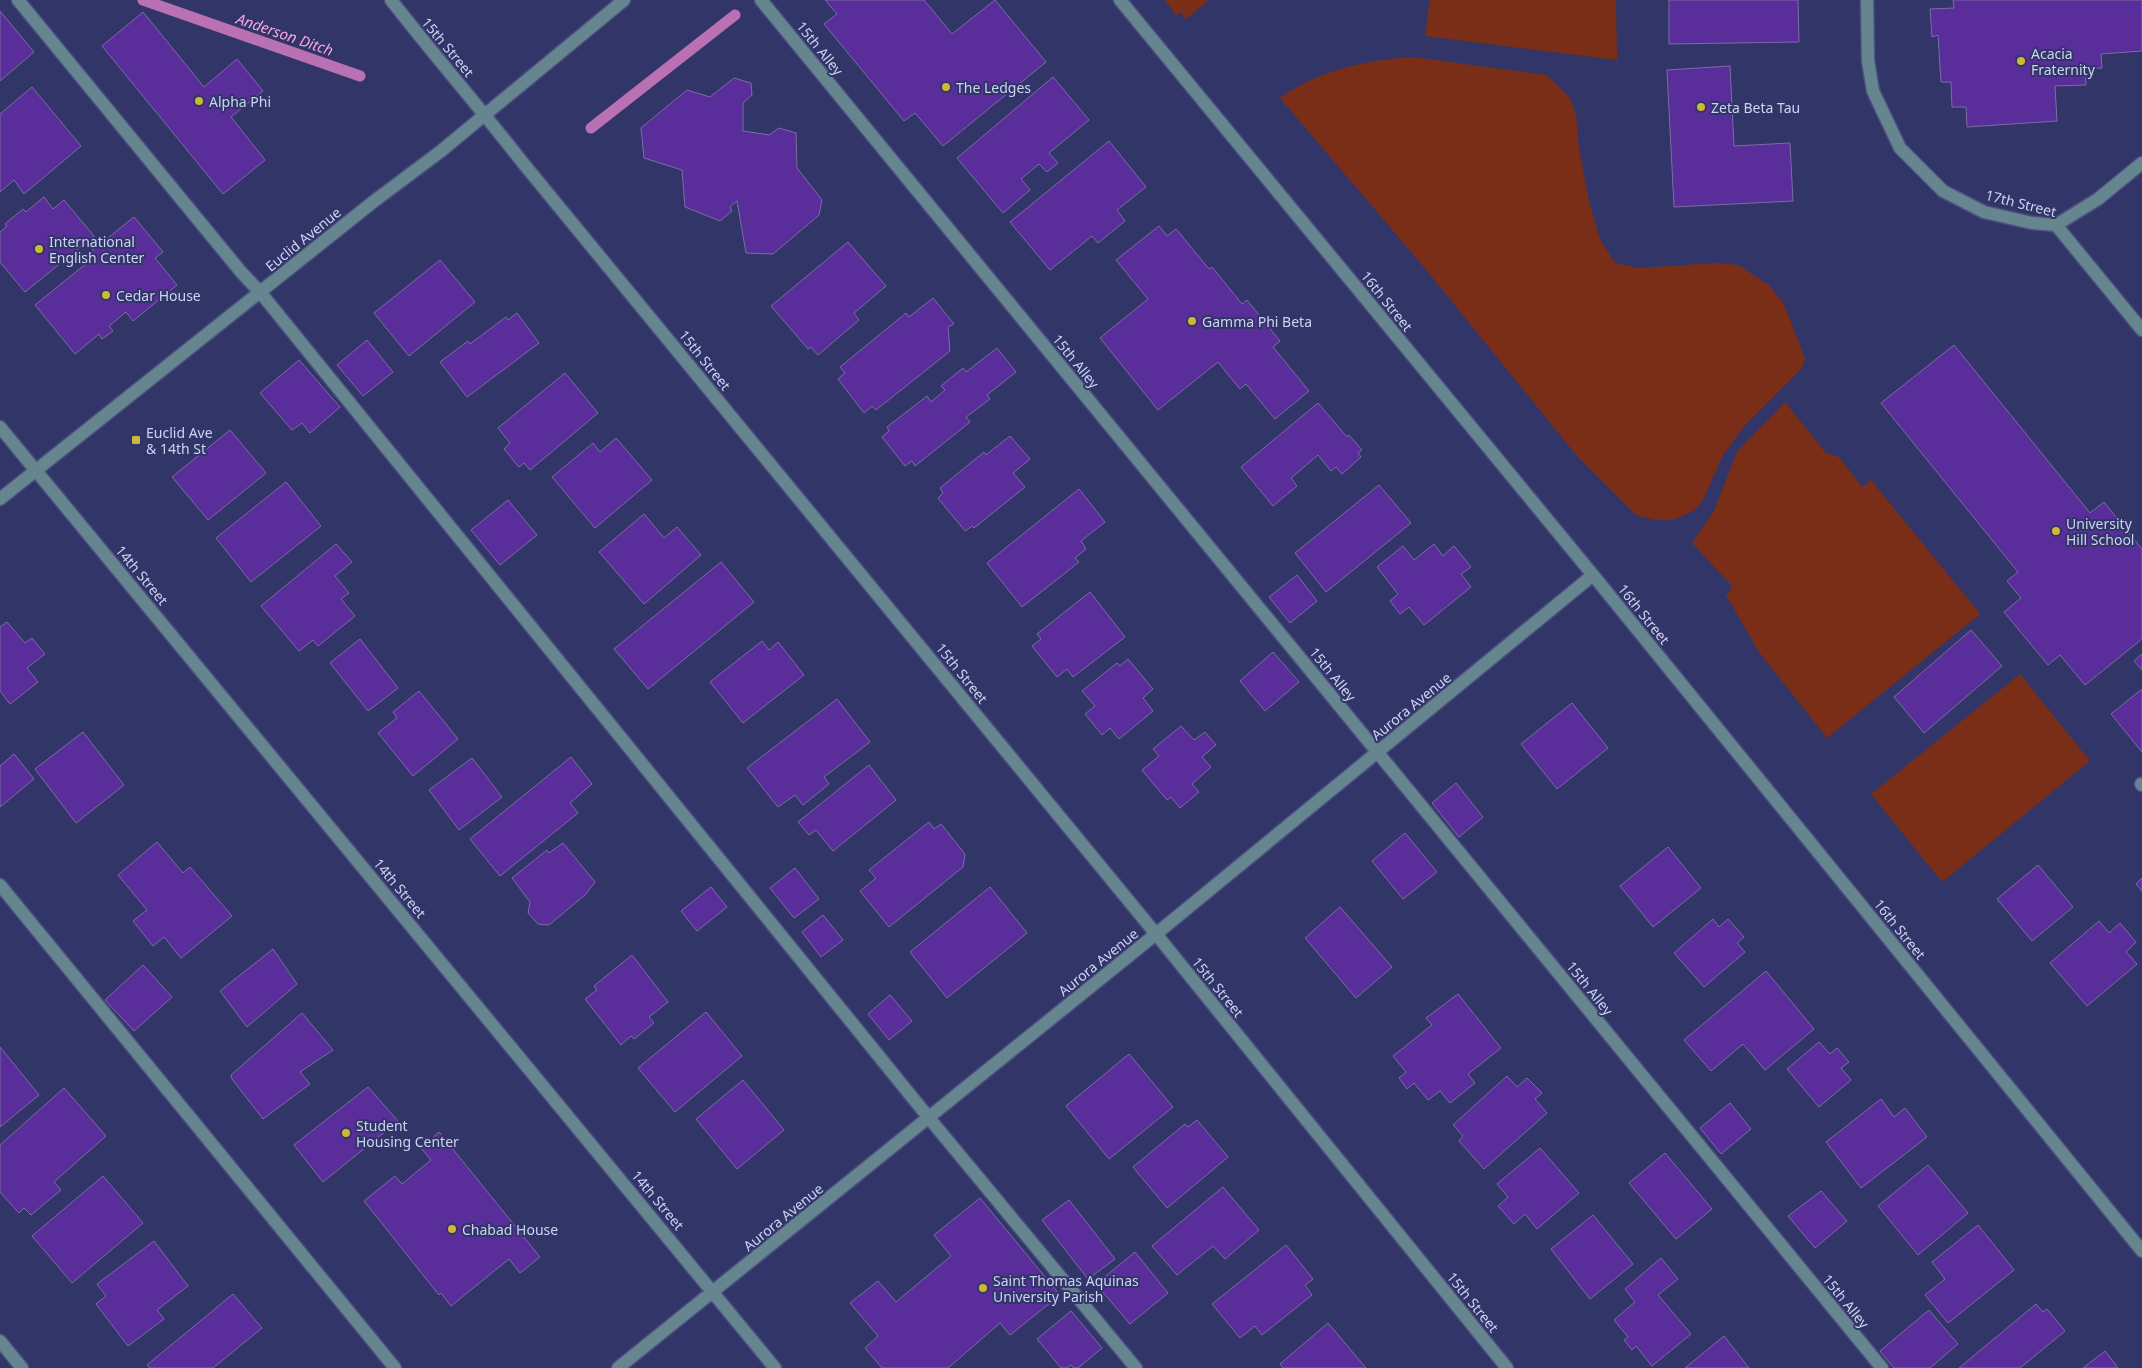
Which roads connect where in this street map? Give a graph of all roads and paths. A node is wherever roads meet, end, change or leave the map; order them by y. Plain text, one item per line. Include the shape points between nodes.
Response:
1 (18, 0) edge
2 (391, 0) edge
3 (624, 0) edge
4 (761, 0) edge
5 (1120, 0) edge
6 (1867, 0) edge
7 (485, 114) junction
8 (2142, 163) edge
9 (2056, 225) junction
10 (260, 292) junction
11 (2142, 330) edge
12 (0, 427) edge
13 (36, 470) junction
14 (0, 500) edge
15 (1593, 575) junction
16 (1378, 752) junction
17 (0, 885) edge
18 (1156, 934) junction
19 (929, 1118) junction
20 (2142, 1251) edge
21 (714, 1292) junction
22 (0, 1341) edge
23 (22, 1368) edge
24 (395, 1368) edge
25 (618, 1368) edge
26 (775, 1368) edge
27 (1136, 1368) edge
28 (1507, 1368) edge
29 (1882, 1368) edge

1 - 10 street
2 - 7 street, 15th Street
3 - 7 street, Euclid Avenue
4 - 16 street, 15th Alley
5 - 15 street, 16th Street
6 - 9 street, 17th Street via 1868,61 1874,92 1900,148 1943,191 1984,212
7 - 10 street, Euclid Avenue
7 - 18 street, 15th Street
8 - 9 street via 2098,198
9 - 11 street, 17th Street
10 - 13 street, Euclid Avenue
10 - 19 street
12 - 13 street, 14th Street
13 - 14 street, Euclid Avenue
13 - 21 street, 14th Street
15 - 16 street, Aurora Avenue
15 - 20 street, 16th Street
16 - 18 street, Aurora Avenue
16 - 29 street, 15th Alley
17 - 24 street
18 - 19 street, Aurora Avenue
18 - 28 street, 15th Street
19 - 21 street, Aurora Avenue
19 - 27 street
21 - 25 street, Aurora Avenue
21 - 26 street, 14th Street
22 - 23 street

